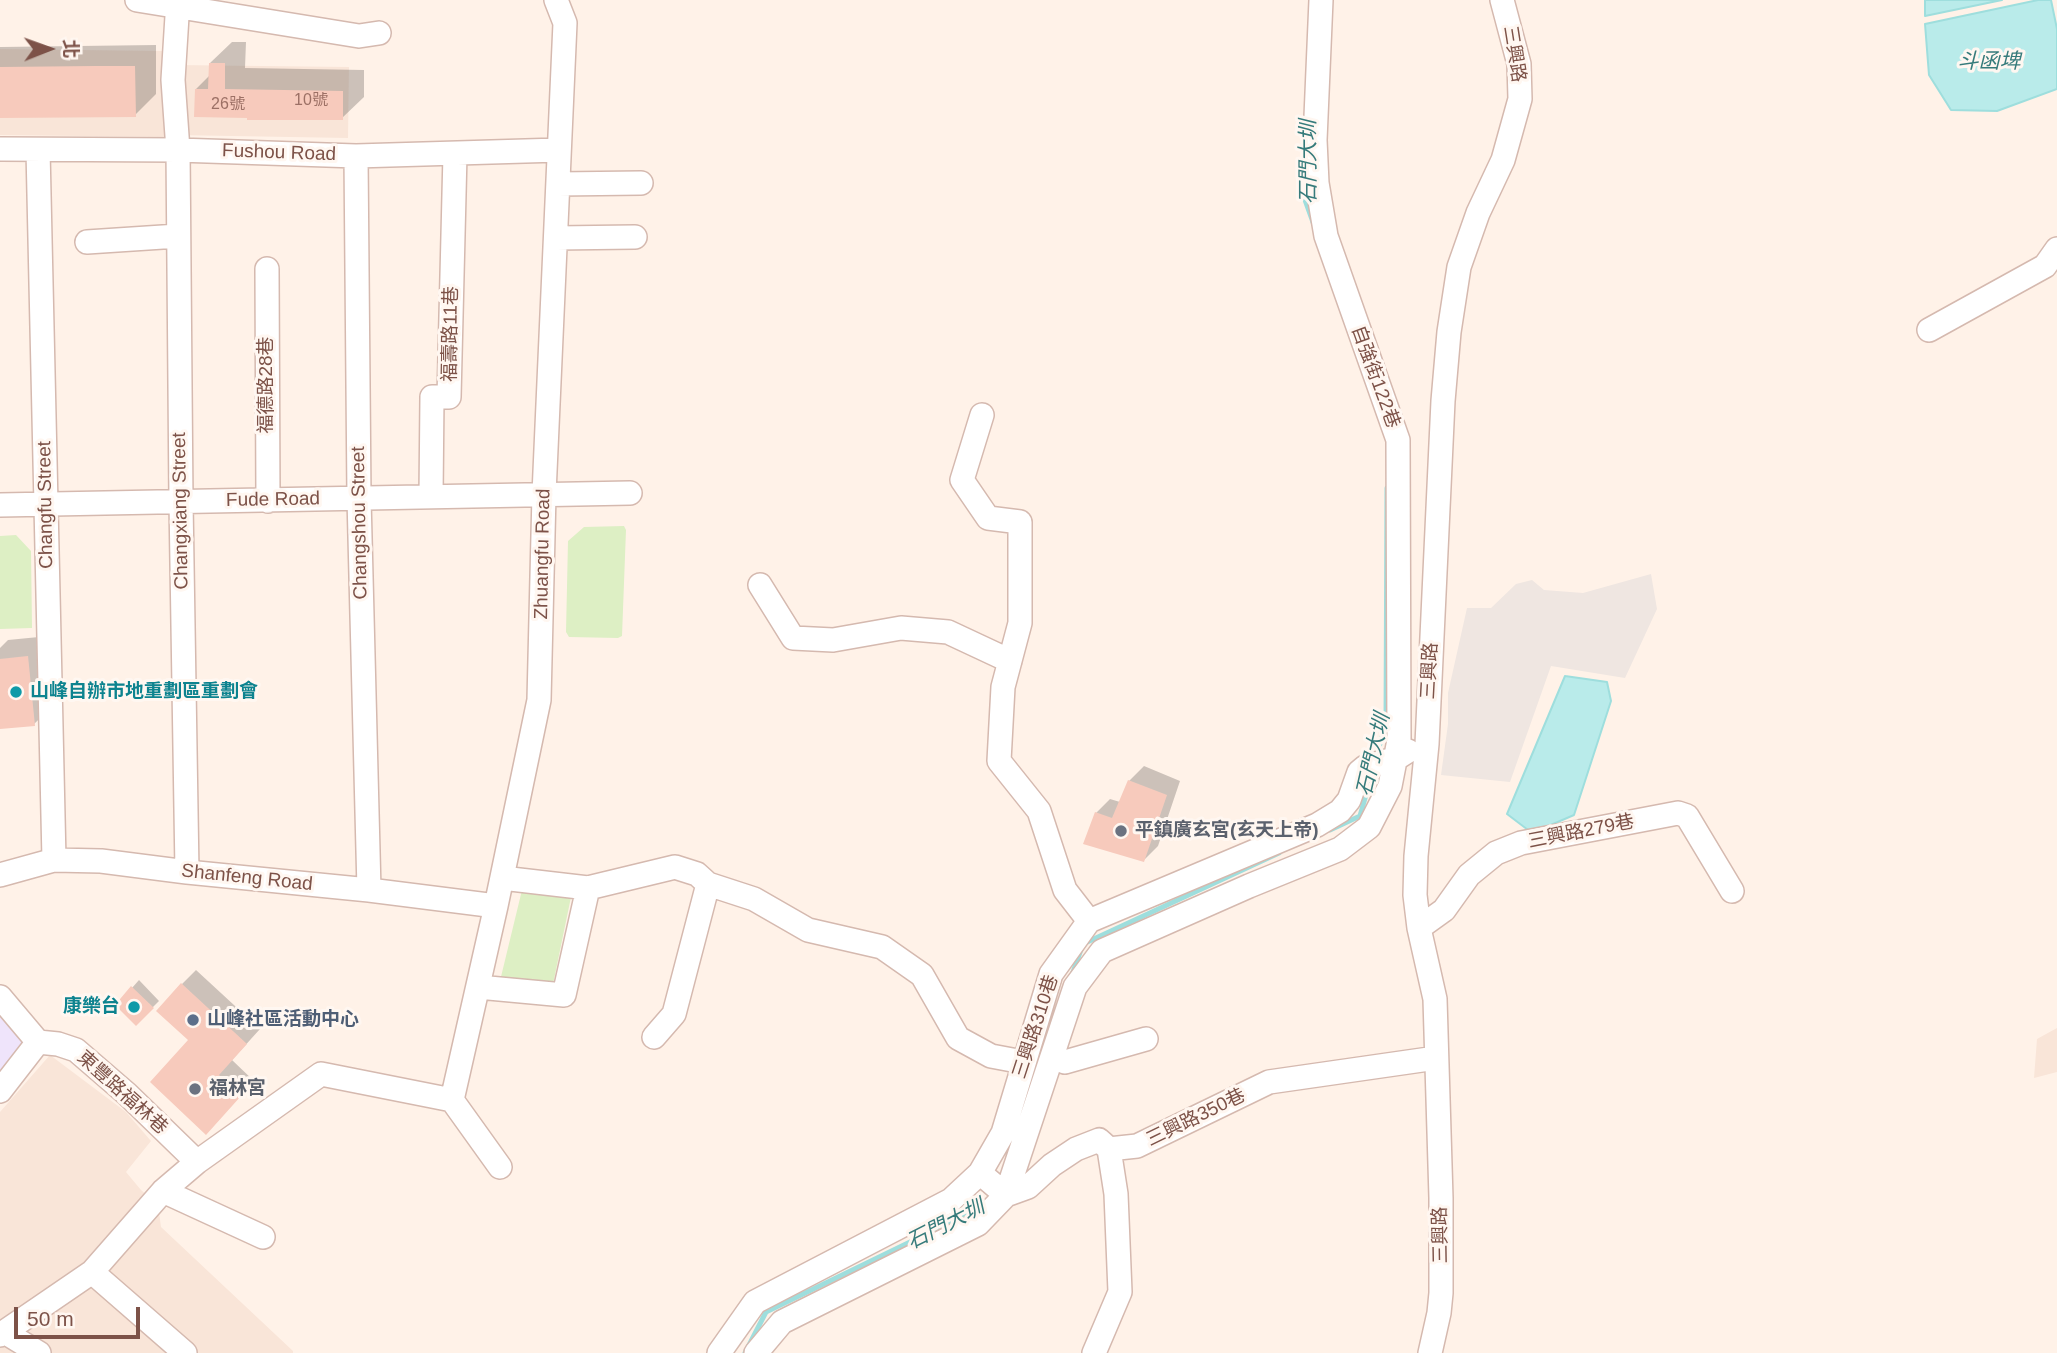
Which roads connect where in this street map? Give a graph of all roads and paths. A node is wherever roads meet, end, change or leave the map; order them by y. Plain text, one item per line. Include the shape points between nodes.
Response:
1 (137, 0) edge
2 (556, 0) edge
3 (1321, 0) edge
4 (1502, 0) edge
5 (178, 3) edge
6 (379, 33) dead end
7 (0, 149) edge
8 (38, 150) junction
9 (178, 150) junction
10 (559, 150) junction
11 (455, 154) junction
12 (356, 156) junction
13 (641, 183) dead end
14 (558, 184) junction
15 (178, 236) junction
16 (635, 237) dead end
17 (556, 238) junction
18 (87, 242) dead end
19 (2057, 249) edge
20 (267, 269) dead end
21 (1929, 330) dead end
22 (982, 415) dead end
23 (630, 493) dead end
24 (544, 494) junction
25 (431, 496) junction
26 (359, 498) junction
27 (268, 501) junction
28 (181, 502) junction
29 (0, 505) edge
30 (46, 505) junction
31 (760, 585) dead end
32 (1010, 661) junction
33 (1427, 744) junction
34 (1395, 759) junction
35 (54, 860) junction
36 (187, 873) junction
37 (0, 875) edge
38 (502, 878) junction
39 (708, 884) junction
40 (588, 888) junction
41 (369, 890) junction
42 (1732, 891) dead end
43 (496, 906) junction
44 (1089, 921) junction
45 (1419, 928) junction
46 (478, 987) junction
47 (0, 997) edge
48 (654, 1037) dead end
49 (1146, 1038) dead end
50 (38, 1042) junction
51 (1052, 1057) junction
52 (1436, 1058) junction
53 (1023, 1062) junction
54 (0, 1091) edge
55 (452, 1100) junction
56 (1109, 1149) junction
57 (197, 1162) junction
58 (500, 1167) dead end
59 (993, 1184) junction
60 (163, 1191) junction
61 (263, 1237) dead end
62 (92, 1272) junction
63 (3, 1334) edge
64 (39, 1353) edge
65 (185, 1353) edge
66 (719, 1353) edge
67 (756, 1353) edge
68 (1094, 1353) edge
69 (1430, 1353) edge

1 - 5 street
2 - 10 street, Zhuangfu Road via 565,23
3 - 34 street, 自強街122巷 via 1315,140 1326,236 1398,440 1399,740
4 - 33 street, 三興路 via 1519,64 1520,99 1503,160 1459,267 1449,332
5 - 6 street via 359,36
5 - 9 street, Changxiang Street via 173,80
7 - 8 street, Fushou Road
8 - 9 street, Fushou Road
8 - 30 street, Changfu Street
9 - 12 street, Fushou Road
9 - 15 street, Changxiang Street
10 - 11 street, Fushou Road
10 - 14 street, Zhuangfu Road
11 - 12 street, Fushou Road
11 - 25 street, 福壽路11巷 via 449,397 432,397
12 - 26 street, Changshou Street
13 - 14 street
14 - 17 street, Zhuangfu Road
15 - 18 street
15 - 28 street, Changxiang Street
16 - 17 street
17 - 24 street, Zhuangfu Road
19 - 21 street via 2045,266
20 - 27 street, 福德路28巷
22 - 32 street via 962,480 988,518 1020,522 1020,623
23 - 24 street, Fude Road
24 - 25 street, Fude Road
24 - 38 street, Zhuangfu Road via 539,700
25 - 26 street, Fude Road
26 - 27 street, Fude Road
26 - 41 street, Changshou Street
27 - 28 street, Fude Road
28 - 30 street, Fude Road
28 - 36 street, Changxiang Street
29 - 30 street, Fude Road
30 - 35 street, Changfu Street
31 - 32 street via 793,638 833,640 901,628 948,632
32 - 44 street via 1003,687 999,761 1039,811 1065,890
33 - 34 street
33 - 45 street, 三興路 via 1416,856
34 - 44 street via 1359,772 1349,800 1317,825
34 - 51 street, 三興路310巷 via 1391,786 1369,827 1340,849 1102,951 1075,987
35 - 36 street, Shanfeng Road via 102,861
35 - 37 street, Shanfeng Road
36 - 41 street, Shanfeng Road
38 - 40 street
38 - 43 street, Zhuangfu Road
39 - 40 street via 697,874 675,867
39 - 48 street via 674,1014
39 - 53 street via 754,899 808,930 882,947 922,975 958,1038 991,1056
40 - 46 street via 564,995
41 - 43 street, Shanfeng Road
42 - 45 street, 三興路279巷 via 1687,816 1678,813 1521,843 1496,853 1469,876 1444,910
43 - 46 street, Zhuangfu Road
44 - 53 street, 三興路310巷 via 1051,974
45 - 52 street, 三興路 via 1435,999
46 - 55 street, Zhuangfu Road
47 - 50 street
49 - 51 street via 1065,1062
50 - 54 street
50 - 57 street, 東豐路福林巷 via 76,1050
51 - 59 street, 三興路310巷
52 - 56 street, 三興路350巷 via 1269,1082 1137,1146
52 - 69 street, 三興路 via 1441,1293
53 - 59 street, 三興路310巷
55 - 57 street via 321,1074
55 - 58 street
56 - 59 street, 三興路350巷 via 1099,1140 1076,1149 1028,1187
56 - 68 street via 1116,1194 1120,1292
57 - 60 street
59 - 66 street, 三興路310巷 via 951,1200 755,1302
59 - 67 street, 三興路310巷 via 978,1224 782,1322
60 - 61 street
60 - 62 street
62 - 63 street
62 - 65 street
63 - 64 street

